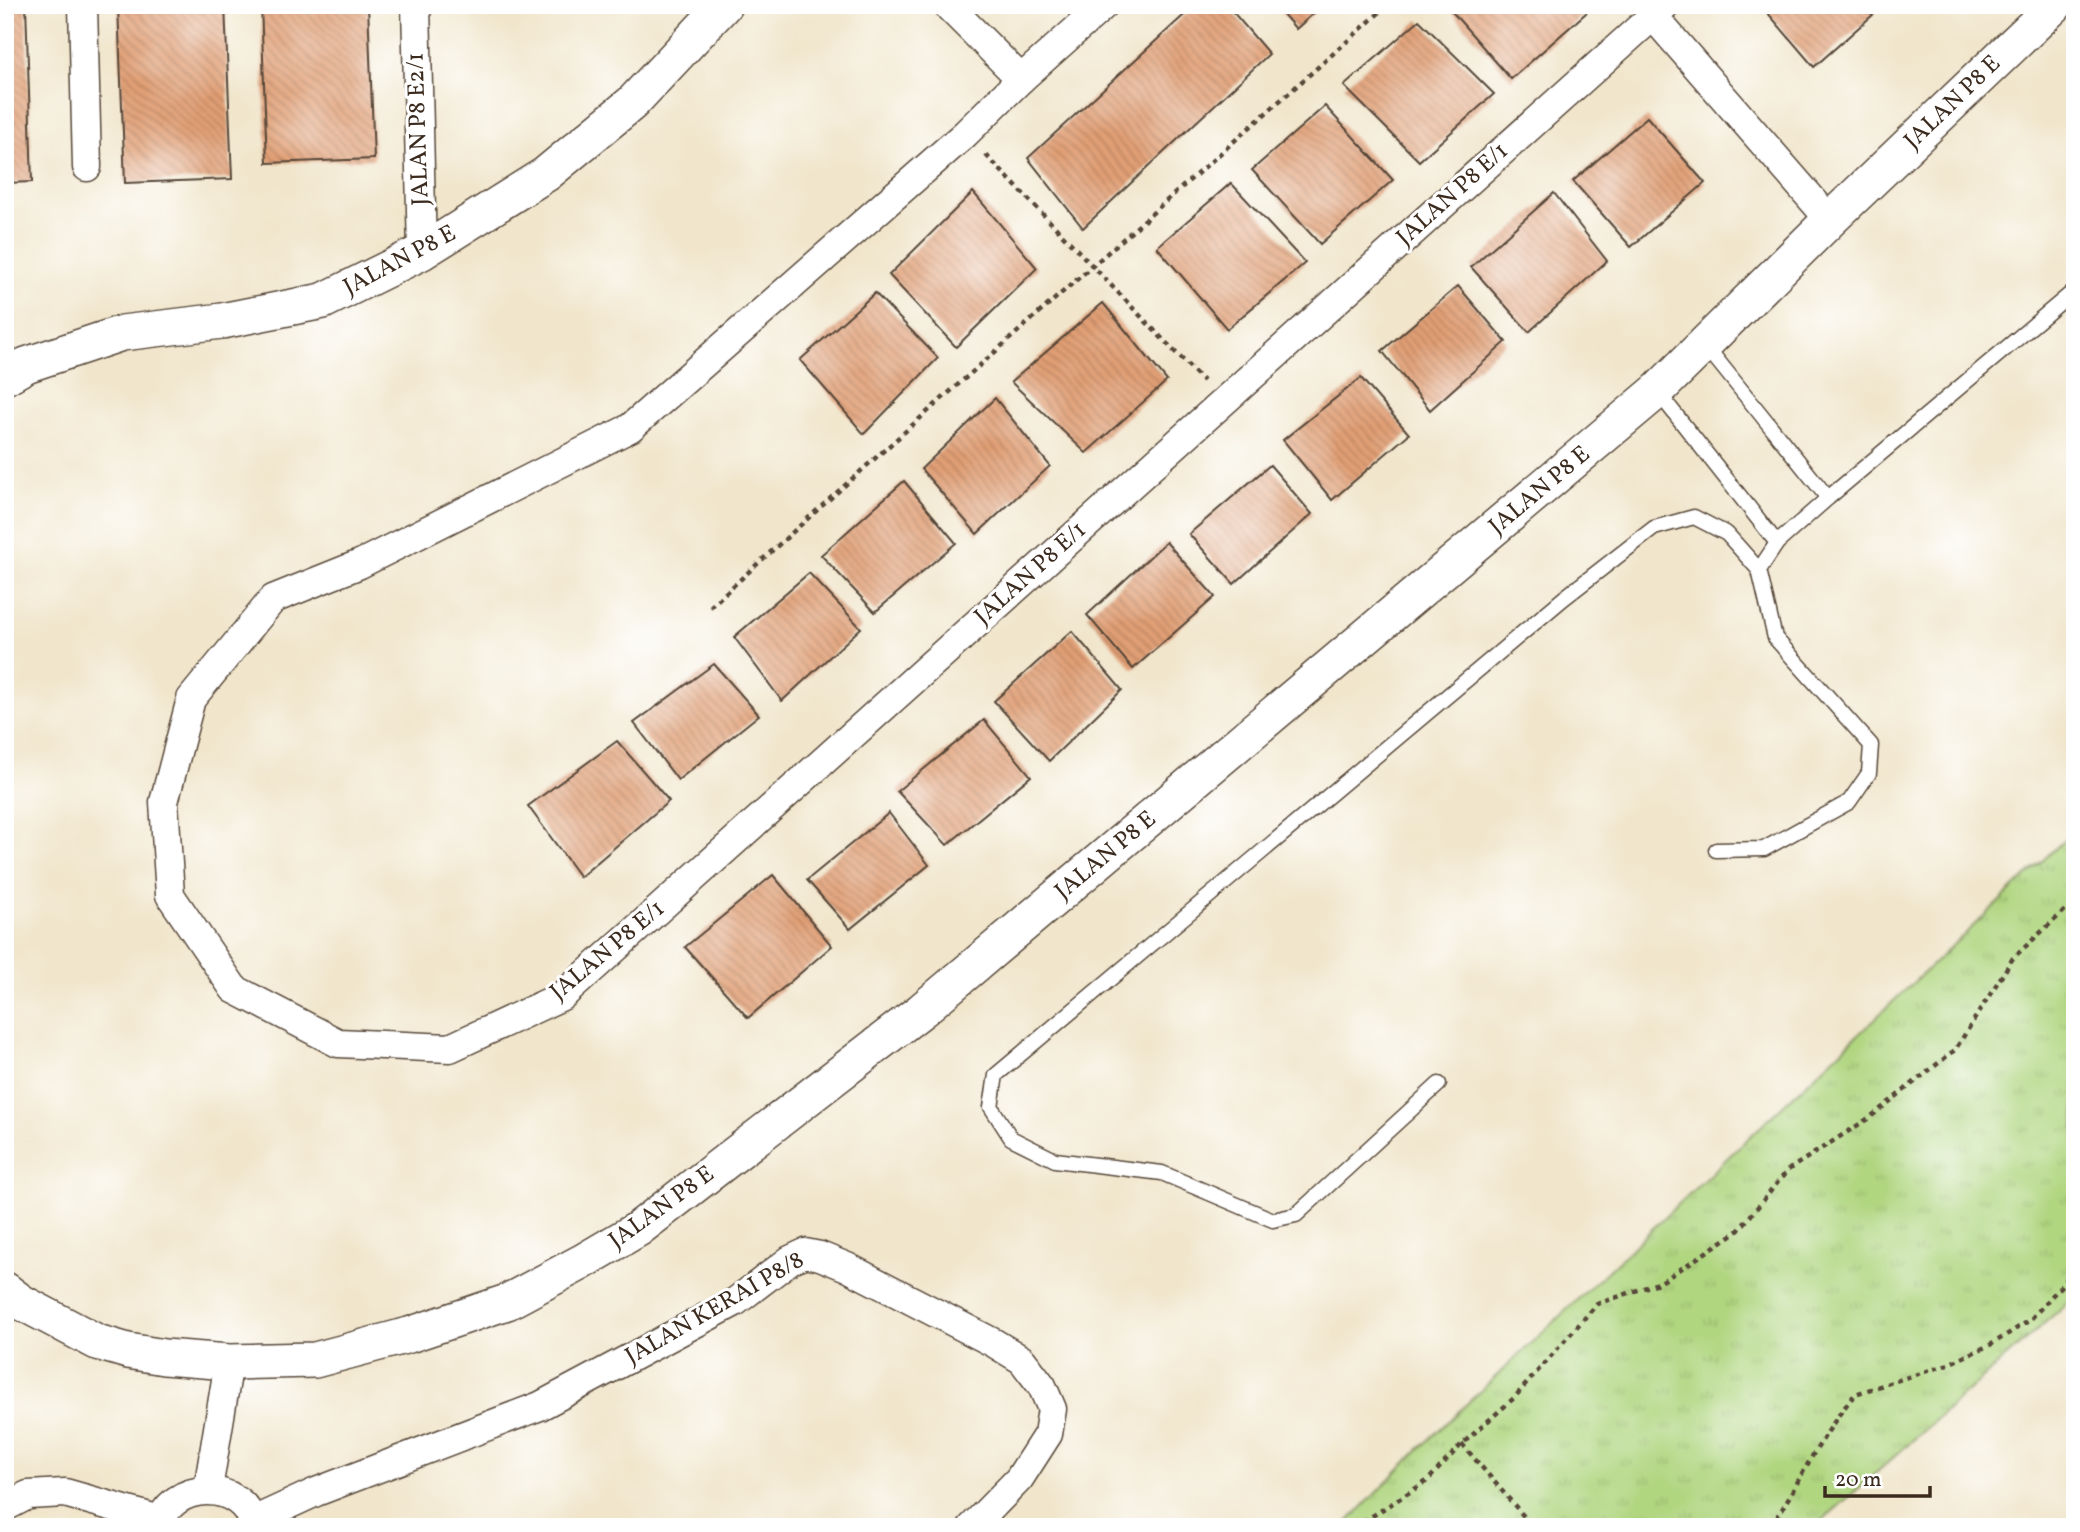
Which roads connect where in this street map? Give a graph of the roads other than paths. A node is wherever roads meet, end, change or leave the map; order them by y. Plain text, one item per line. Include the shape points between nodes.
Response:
1 (83, 5) edge
2 (416, 5) edge
3 (724, 5) edge
4 (947, 5) edge
5 (1104, 5) edge
6 (2054, 5) edge
7 (1659, 11) edge
8 (1021, 79) junction
9 (88, 167) dead end
10 (1830, 220) junction
11 (422, 252) junction
12 (2075, 290) edge
13 (1705, 345) junction
14 (5, 377) edge
15 (1657, 391) junction
16 (1828, 498) junction
17 (1777, 543) junction
18 (1759, 570) junction
19 (1716, 850) dead end
20 (1439, 1084) dead end
21 (5, 1290) edge
22 (229, 1362) junction
23 (208, 1489) junction
24 (5, 1507) edge
25 (147, 1522) edge
26 (253, 1524) edge
27 (972, 1527) edge

1 - 9 street
2 - 11 street, JALAN P8 E2/1
3 - 11 street, JALAN P8 E via 632,103 546,174
4 - 8 street
5 - 8 street, JALAN P8 E/1
6 - 10 street, JALAN P8 E
7 - 8 street, JALAN P8 E/1 via 562,996 450,1048 338,1043 234,989 170,895 164,802 191,699 273,599 360,564 630,428 965,134
7 - 10 street, JALAN P8 E/1
10 - 13 street, JALAN P8 E
11 - 14 street, JALAN P8 E via 323,302 122,333 26,365
12 - 16 lane
13 - 15 street, JALAN P8 E
13 - 16 lane
15 - 17 lane
15 - 22 street, JALAN P8 E via 922,1010 638,1229 508,1302 410,1335 314,1360
16 - 17 lane
17 - 18 lane
18 - 19 lane via 1774,638 1871,746 1869,773 1849,802 1764,849
18 - 20 lane via 1727,534 1694,517 1654,528 1564,598 996,1076 990,1107 1011,1138 1055,1160 1162,1173 1273,1220 1296,1214
21 - 22 street, JALAN P8 E via 97,1342 164,1357
22 - 23 street
23 - 25 street via 189,1493
23 - 26 street via 226,1493 242,1505
24 - 25 street via 28,1495 65,1493
26 - 27 street, JALAN KERAI P8/8 via 353,1477 540,1406 735,1302 805,1253 847,1267 994,1343 1022,1360 1042,1386 1052,1409 1048,1434 1019,1479

